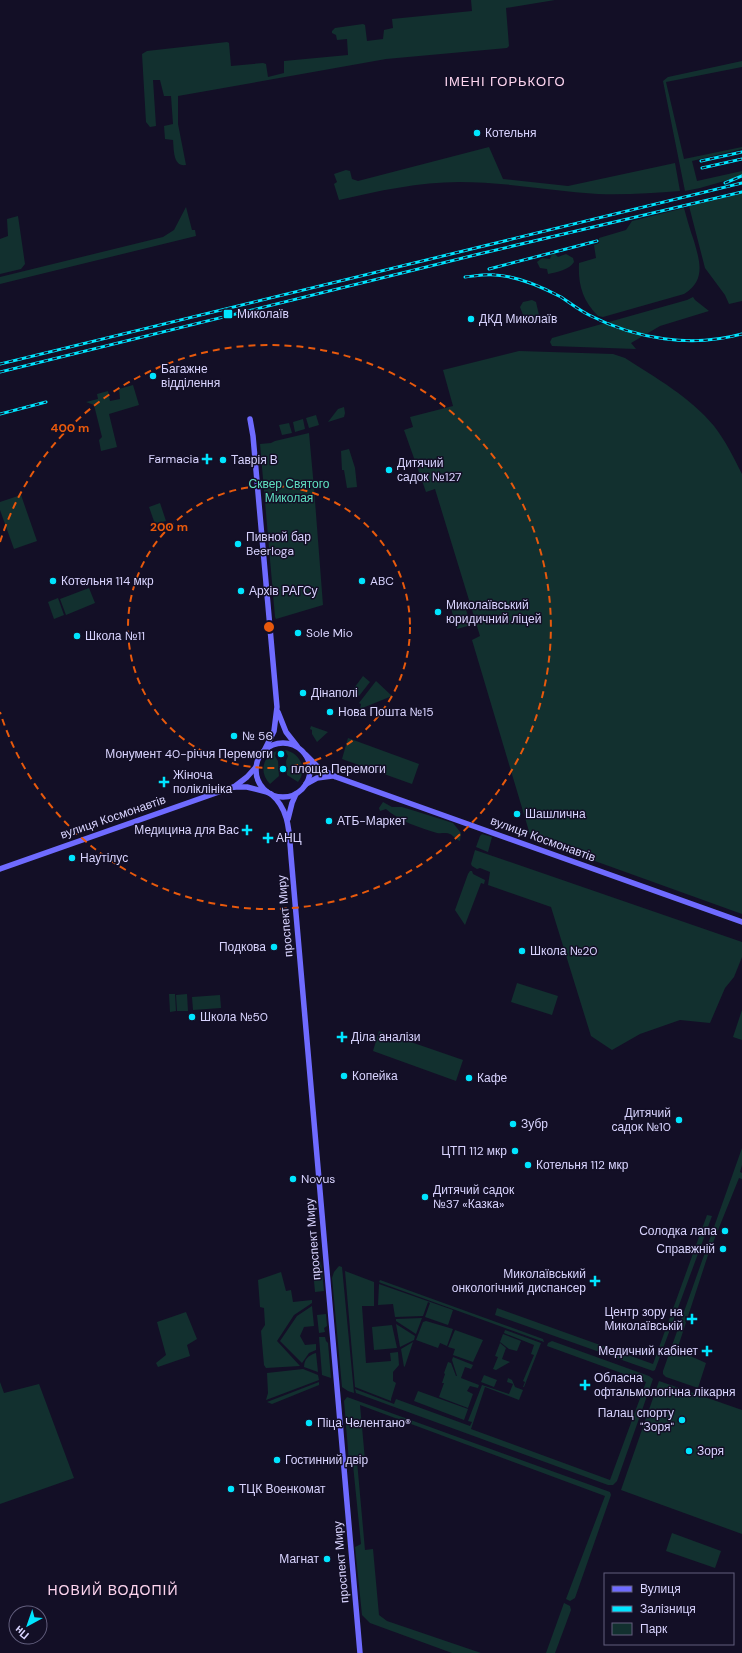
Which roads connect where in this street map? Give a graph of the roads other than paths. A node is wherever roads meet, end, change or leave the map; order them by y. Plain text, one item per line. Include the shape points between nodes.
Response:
1 (250, 419) dead end
2 (277, 707) junction
3 (298, 748) junction
4 (264, 751) junction
5 (306, 755) junction
6 (256, 767) junction
7 (336, 777) junction
8 (305, 785) junction
9 (233, 787) junction
10 (269, 793) junction
11 (296, 794) junction
12 (287, 823) junction
13 (0, 869) edge
14 (742, 922) edge
15 (360, 1653) edge

1 - 2 main road
2 - 3 main road via 286,732
2 - 4 main road via 274,731
3 - 4 main road via 288,743 280,743
3 - 5 main road
4 - 6 main road via 258,758
5 - 7 main road, вулиця Космонавтів via 319,768
5 - 8 main road via 310,770
6 - 9 main road, вулиця Космонавтів
6 - 10 main road via 257,779
7 - 8 main road, вулиця Космонавтів via 322,777
7 - 14 main road, вулиця Космонавтів
8 - 11 main road
9 - 10 main road, вулиця Космонавтів via 247,786
9 - 13 main road, вулиця Космонавтів
10 - 11 main road via 284,797
10 - 12 main road, проспект Миру via 284,810
11 - 12 main road, проспект Миру
12 - 15 main road, проспект Миру

